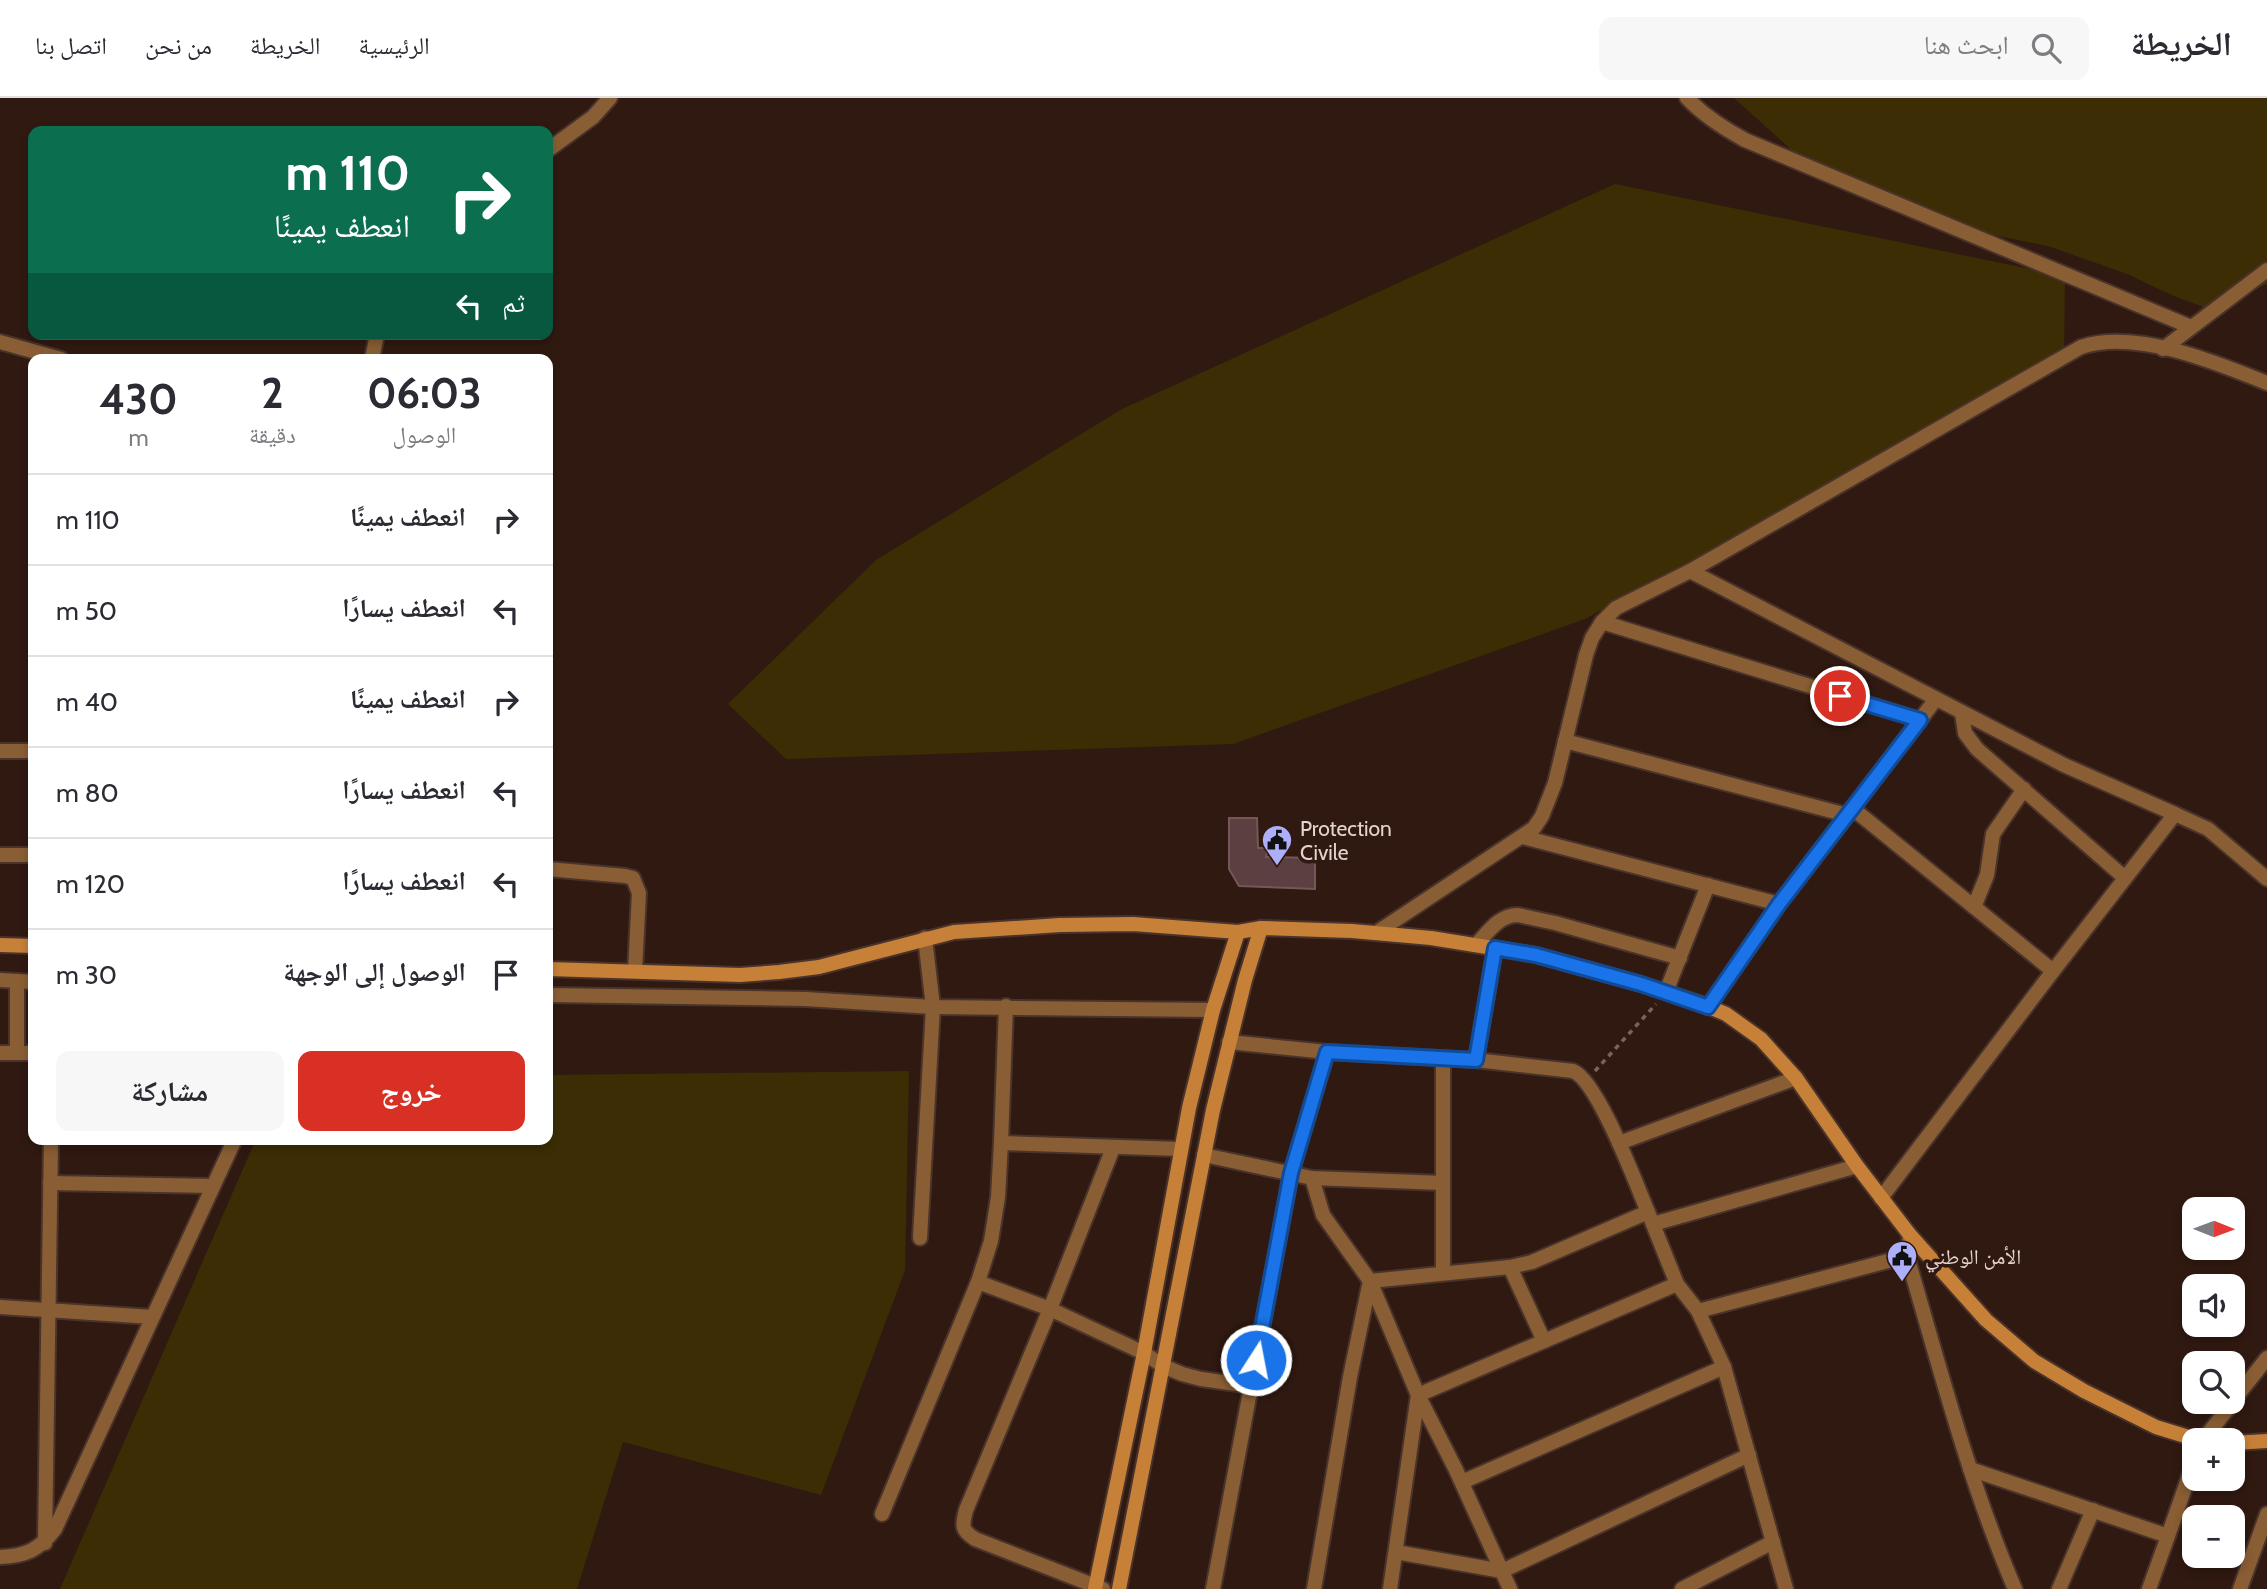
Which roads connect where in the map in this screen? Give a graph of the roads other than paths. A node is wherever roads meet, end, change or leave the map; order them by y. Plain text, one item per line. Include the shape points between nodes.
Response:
1 (610, 98) edge
2 (1688, 99) edge
3 (553, 146) edge
4 (2267, 270) edge
5 (2191, 327) junction
6 (0, 342) edge
7 (2163, 349) junction
8 (43, 354) edge
9 (2267, 383) edge
10 (1690, 571) junction
11 (1602, 622) junction
12 (1936, 699) junction
13 (1962, 713) junction
14 (1920, 720) junction
15 (1565, 741) junction
16 (0, 751) edge
17 (28, 751) edge
18 (2024, 789) junction
19 (1850, 812) junction
20 (2175, 814) junction
21 (1523, 837) junction
22 (0, 855) edge
23 (28, 855) edge
24 (553, 869) edge
25 (2125, 878) junction
26 (2267, 879) edge
27 (1708, 886) junction
28 (1779, 904) junction
29 (1974, 907) junction
30 (1261, 928) junction
31 (1238, 932) junction
32 (1376, 933) junction
33 (925, 938) junction
34 (0, 945) edge
35 (1476, 945) junction
36 (28, 946) edge
37 (1495, 948) junction
38 (1680, 958) junction
39 (553, 969) edge
40 (635, 971) junction
41 (2053, 971) junction
42 (699, 974) junction
43 (0, 980) edge
44 (18, 981) junction
45 (28, 982) edge
46 (1667, 992) junction
47 (553, 995) edge
48 (699, 998) junction
49 (1006, 1006) junction
50 (933, 1007) junction
51 (1708, 1007) junction
52 (1213, 1010) junction
53 (1229, 1042) junction
54 (1327, 1052) junction
55 (0, 1053) edge
56 (17, 1053) junction
57 (28, 1053) edge
58 (1443, 1059) junction
59 (1476, 1060) junction
60 (1796, 1078) junction
61 (1189, 1108) junction
62 (1213, 1110) junction
63 (1000, 1143) junction
64 (1619, 1143) junction
65 (51, 1145) edge
66 (232, 1145) edge
67 (1113, 1147) junction
68 (1180, 1150) junction
69 (1204, 1155) junction
70 (1857, 1166) junction
71 (1291, 1173) junction
72 (1312, 1178) junction
73 (50, 1183) junction
74 (1443, 1183) junction
75 (213, 1186) junction
76 (1881, 1198) junction
77 (1651, 1218) junction
78 (1910, 1235) junction
79 (920, 1238) dead end
80 (1907, 1256) junction
81 (1510, 1267) junction
82 (1443, 1273) junction
83 (1370, 1281) junction
84 (978, 1282) junction
85 (1677, 1284) junction
86 (0, 1307) edge
87 (1050, 1309) junction
88 (48, 1310) junction
89 (1698, 1311) junction
90 (152, 1317) junction
91 (1544, 1341) junction
92 (1144, 1353) junction
93 (2267, 1358) edge
94 (1163, 1366) junction
95 (1724, 1367) junction
96 (1251, 1386) junction
97 (2245, 1386) edge
98 (1418, 1395) junction
99 (2223, 1414) edge
100 (2211, 1428) edge
101 (2182, 1435) edge
102 (2267, 1441) edge
103 (2245, 1442) edge
104 (1749, 1455) junction
105 (1970, 1469) junction
106 (1462, 1482) junction
107 (2184, 1491) edge
108 (2093, 1510) junction
109 (882, 1514) dead end
110 (2267, 1514) edge
111 (2168, 1536) junction
112 (1773, 1542) junction
113 (45, 1543) junction
114 (1396, 1552) junction
115 (0, 1557) edge
116 (1502, 1571) junction
117 (1098, 1588) edge
118 (1119, 1589) edge
119 (1213, 1589) edge
120 (1314, 1589) edge
121 (1390, 1589) edge
122 (1510, 1589) edge
123 (1682, 1589) edge
124 (1786, 1589) edge
125 (2014, 1589) edge
126 (2059, 1589) edge
127 (2149, 1589) edge
128 (2240, 1589) edge

1 - 3 street
2 - 5 street via 1713,121 1745,139
4 - 5 street
5 - 7 street
6 - 8 street
7 - 9 street via 2215,362
7 - 10 street via 2111,341 2081,347
10 - 11 street via 1616,608
10 - 12 street
11 - 14 street
11 - 15 street via 1586,655
12 - 13 street
12 - 14 street
13 - 18 street via 1971,743
13 - 20 street
14 - 19 street
15 - 19 street
15 - 21 street via 1542,817
16 - 17 street
18 - 25 street
18 - 29 street via 1993,834 1987,875
19 - 28 street
19 - 29 street
20 - 25 street
20 - 26 street via 2208,830
21 - 27 street
21 - 32 street
22 - 23 street
24 - 40 street via 633,878 639,893
25 - 41 street
27 - 28 street
27 - 38 street
28 - 51 street
29 - 41 street
30 - 31 main road
30 - 32 main road
30 - 53 main road
31 - 33 main road via 1133,924 1059,925
31 - 52 main road
32 - 35 main road
33 - 42 main road via 819,967
33 - 50 street
34 - 36 main road
35 - 37 main road
35 - 38 street via 1513,914
37 - 46 main road
37 - 59 street
38 - 46 street
39 - 40 main road
40 - 42 main road
41 - 76 street
42 - 48 street
43 - 44 street
44 - 45 street
44 - 56 street
46 - 51 main road
47 - 48 street
48 - 50 street
49 - 50 street
49 - 52 street
49 - 63 street
50 - 79 street
51 - 60 main road via 1761,1039
52 - 61 main road
53 - 54 street
53 - 62 main road
54 - 58 street
54 - 71 street
55 - 56 street
56 - 57 street
58 - 59 street
58 - 74 street
59 - 64 street via 1578,1073
60 - 64 street
60 - 70 main road
61 - 62 main road
61 - 68 main road
62 - 69 main road
63 - 67 street
63 - 84 street via 998,1197
64 - 77 street
65 - 73 street
66 - 75 street
67 - 68 street
67 - 87 street
68 - 92 main road
69 - 71 street
69 - 94 main road
70 - 76 main road
70 - 77 street
71 - 72 street
71 - 96 street
72 - 74 street
72 - 83 street via 1323,1215
73 - 75 street
73 - 88 street
74 - 82 street
75 - 90 street
76 - 78 main road
77 - 81 street
77 - 85 street
78 - 80 street
78 - 101 main road via 1986,1320 2034,1361 2156,1427
80 - 89 street
80 - 105 street
81 - 82 street
81 - 91 street
82 - 83 street
83 - 98 street
83 - 120 street
84 - 87 street
84 - 109 street
85 - 89 street
85 - 91 street
86 - 88 street
87 - 92 street
87 - 117 street via 970,1500 963,1527 975,1539
88 - 90 street
88 - 113 street
89 - 95 street
90 - 113 street
91 - 98 street
92 - 94 street
92 - 117 main road
93 - 97 street
94 - 96 street via 1201,1379
94 - 118 main road
95 - 104 street
95 - 106 street
96 - 119 street
98 - 106 street
98 - 114 street
99 - 100 street
102 - 103 main road
104 - 112 street
104 - 116 street
105 - 108 street
105 - 125 street
106 - 116 street
107 - 111 street
108 - 111 street
108 - 126 street
110 - 128 street
111 - 127 street
112 - 123 street
112 - 124 street
113 - 115 street via 27,1554
114 - 116 street
114 - 121 street
116 - 122 street

